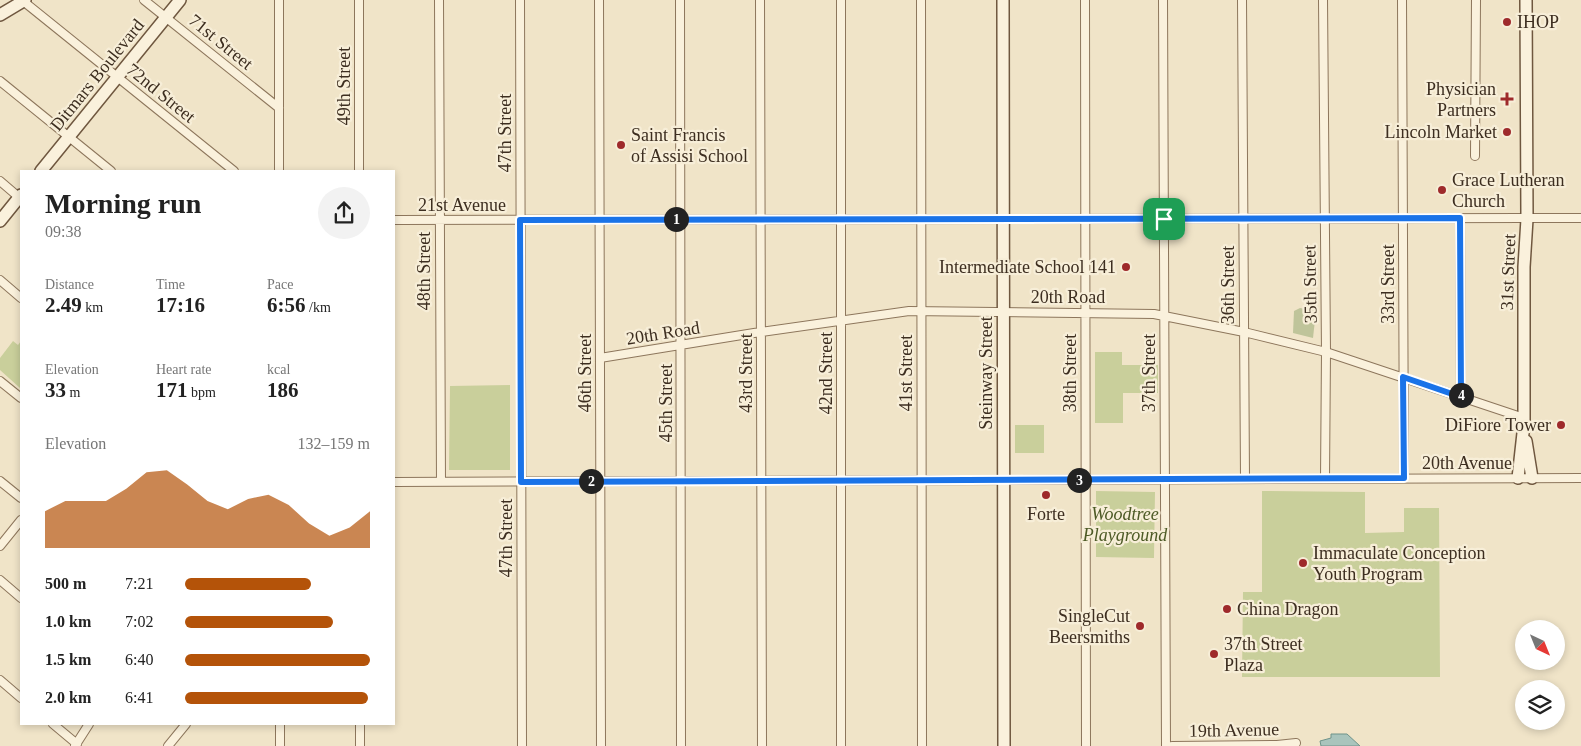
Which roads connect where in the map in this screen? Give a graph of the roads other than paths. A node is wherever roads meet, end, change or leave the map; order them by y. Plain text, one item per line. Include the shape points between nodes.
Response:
1 (24, 0) edge
2 (144, 0) edge
3 (180, 0) edge
4 (279, 0) edge
5 (358, 0) edge
6 (439, 0) edge
7 (520, 0) edge
8 (599, 0) edge
9 (680, 0) edge
10 (760, 0) edge
11 (841, 0) edge
12 (921, 0) edge
13 (1003, 0) edge
14 (1085, 0) edge
15 (1163, 0) edge
16 (1242, 0) edge
17 (1323, 0) edge
18 (1402, 0) edge
19 (1476, 0) edge
20 (1526, 0) edge
21 (0, 15) edge
22 (166, 17) junction
23 (117, 78) junction
24 (0, 81) edge
25 (278, 108) junction
26 (69, 137) junction
27 (1475, 156) dead end
28 (42, 170) edge
29 (110, 170) edge
30 (233, 170) edge
31 (279, 170) edge
32 (359, 170) edge
33 (0, 181) edge
34 (20, 196) edge
35 (20, 198) edge
36 (1243, 218) junction
37 (1325, 218) junction
38 (1403, 218) junction
39 (1460, 218) junction
40 (1527, 218) junction
41 (1581, 218) edge
42 (600, 219) junction
43 (680, 219) junction
44 (841, 219) junction
45 (922, 219) junction
46 (1003, 219) junction
47 (1085, 219) junction
48 (1164, 219) junction
49 (395, 220) edge
50 (439, 220) junction
51 (520, 220) junction
52 (761, 220) junction
53 (0, 221) edge
54 (0, 280) edge
55 (20, 297) edge
56 (921, 311) junction
57 (1003, 312) junction
58 (1085, 312) junction
59 (1164, 317) junction
60 (841, 320) junction
61 (760, 332) junction
62 (1244, 332) junction
63 (680, 345) junction
64 (1326, 352) junction
65 (600, 358) junction
66 (1403, 377) junction
67 (0, 380) edge
68 (20, 397) edge
69 (1461, 397) junction
70 (1524, 421) junction
71 (1404, 478) junction
72 (1518, 478) junction
73 (1532, 478) junction
74 (1581, 478) edge
75 (1245, 479) junction
76 (1325, 479) junction
77 (1085, 480) junction
78 (1164, 480) junction
79 (0, 481) edge
80 (681, 481) junction
81 (761, 481) junction
82 (842, 481) junction
83 (922, 481) junction
84 (1004, 481) junction
85 (395, 482) edge
86 (441, 482) junction
87 (521, 482) junction
88 (601, 482) junction
89 (20, 497) edge
90 (20, 521) edge
91 (0, 546) edge
92 (0, 580) edge
93 (20, 597) edge
94 (0, 680) edge
95 (20, 697) edge
96 (54, 725) edge
97 (89, 725) edge
98 (280, 725) edge
99 (360, 725) edge
100 (181, 726) edge
101 (1296, 743) dead end
102 (76, 745) edge
103 (168, 746) edge
104 (280, 746) edge
105 (360, 746) edge
106 (522, 746) edge
107 (601, 746) edge
108 (681, 746) edge
109 (762, 746) edge
110 (841, 746) edge
111 (922, 746) edge
112 (1004, 746) edge
113 (1086, 746) edge
114 (1166, 746) edge
115 (1172, 746) edge

1 - 21 street
1 - 23 street, 72nd Street
2 - 22 street, 71st Street
3 - 22 street, Ditmars Boulevard
4 - 25 street
5 - 32 street, 49th Street
6 - 50 street, 48th Street
7 - 51 street, 47th Street
8 - 42 street, 46th Street
9 - 43 street, 45th Street
10 - 52 street, 43rd Street
11 - 44 street, 42nd Street
12 - 45 street, 41st Street
13 - 46 street, Steinway Street
14 - 47 street, 38th Street
15 - 48 street, 37th Street
16 - 36 street, 36th Street
17 - 37 street, 35th Street
18 - 38 street, 33rd Street
19 - 27 street
20 - 40 street, 31st Street
22 - 23 street, Ditmars Boulevard
22 - 25 street, 71st Street
23 - 26 street, Ditmars Boulevard
23 - 30 street, 72nd Street
24 - 26 street
25 - 31 street
26 - 28 street, Ditmars Boulevard
26 - 29 street
33 - 34 street
35 - 53 street
36 - 37 street, 21st Avenue
36 - 48 street, 21st Avenue
36 - 62 street, 36th Street
37 - 38 street, 21st Avenue
37 - 64 street, 35th Street
38 - 39 street, 21st Avenue
38 - 66 street, 33rd Street
39 - 40 street, 21st Avenue
39 - 69 street
40 - 41 street, 21st Avenue
40 - 70 street, 31st Street
42 - 43 street, 21st Avenue
42 - 51 street, 21st Avenue
42 - 65 street, 46th Street
43 - 52 street, 21st Avenue
43 - 63 street, 45th Street
44 - 45 street, 21st Avenue
44 - 52 street, 21st Avenue
44 - 60 street, 42nd Street
45 - 46 street, 21st Avenue
45 - 56 street, 41st Street
46 - 47 street, 21st Avenue
46 - 57 street, Steinway Street
47 - 48 street, 21st Avenue
47 - 58 street, 38th Street
48 - 59 street, 37th Street
49 - 50 street, 21st Avenue
50 - 51 street, 21st Avenue
50 - 86 street, 48th Street
51 - 87 street, 47th Street
52 - 61 street, 43rd Street
54 - 55 street
56 - 57 street, 20th Road
56 - 60 street, 20th Road
56 - 83 street, 41st Street
57 - 58 street, 20th Road
57 - 84 street, Steinway Street
58 - 59 street, 20th Road
58 - 77 street, 38th Street
59 - 62 street, 20th Road
59 - 78 street, 37th Street
60 - 61 street, 20th Road
60 - 82 street, 42nd Street
61 - 63 street, 20th Road
61 - 81 street, 43rd Street
62 - 64 street, 20th Road
62 - 75 street, 36th Street
63 - 65 street, 20th Road
63 - 80 street, 45th Street
64 - 66 street, 20th Road
64 - 76 street, 35th Street
65 - 88 street, 46th Street
66 - 69 street, 20th Road
66 - 71 street, 33rd Street
67 - 68 street
69 - 70 street, 20th Road
70 - 72 street, 31st Street
70 - 73 street, 31st Street
71 - 72 street, 20th Avenue
71 - 76 street, 20th Avenue
72 - 73 street, 20th Avenue
73 - 74 street, 20th Avenue
75 - 76 street, 20th Avenue
75 - 78 street, 20th Avenue
77 - 78 street, 20th Avenue
77 - 84 street, 20th Avenue
77 - 113 street, 38th Street
78 - 114 street, 37th Street
79 - 89 street
80 - 81 street, 20th Avenue
80 - 88 street, 20th Avenue
80 - 108 street, 45th Street
81 - 82 street, 20th Avenue
81 - 109 street, 43rd Street
82 - 83 street, 20th Avenue
82 - 110 street, 42nd Street
83 - 84 street, 20th Avenue
83 - 111 street, 41st Street
84 - 112 street, Steinway Street
85 - 86 street, 20th Avenue
86 - 87 street, 20th Avenue
87 - 88 street, 20th Avenue
87 - 106 street, 47th Street
88 - 107 street, 46th Street
90 - 91 street
92 - 93 street
94 - 95 street
96 - 102 street
97 - 102 street
98 - 104 street
99 - 105 street
100 - 103 street
101 - 115 street, 19th Avenue

